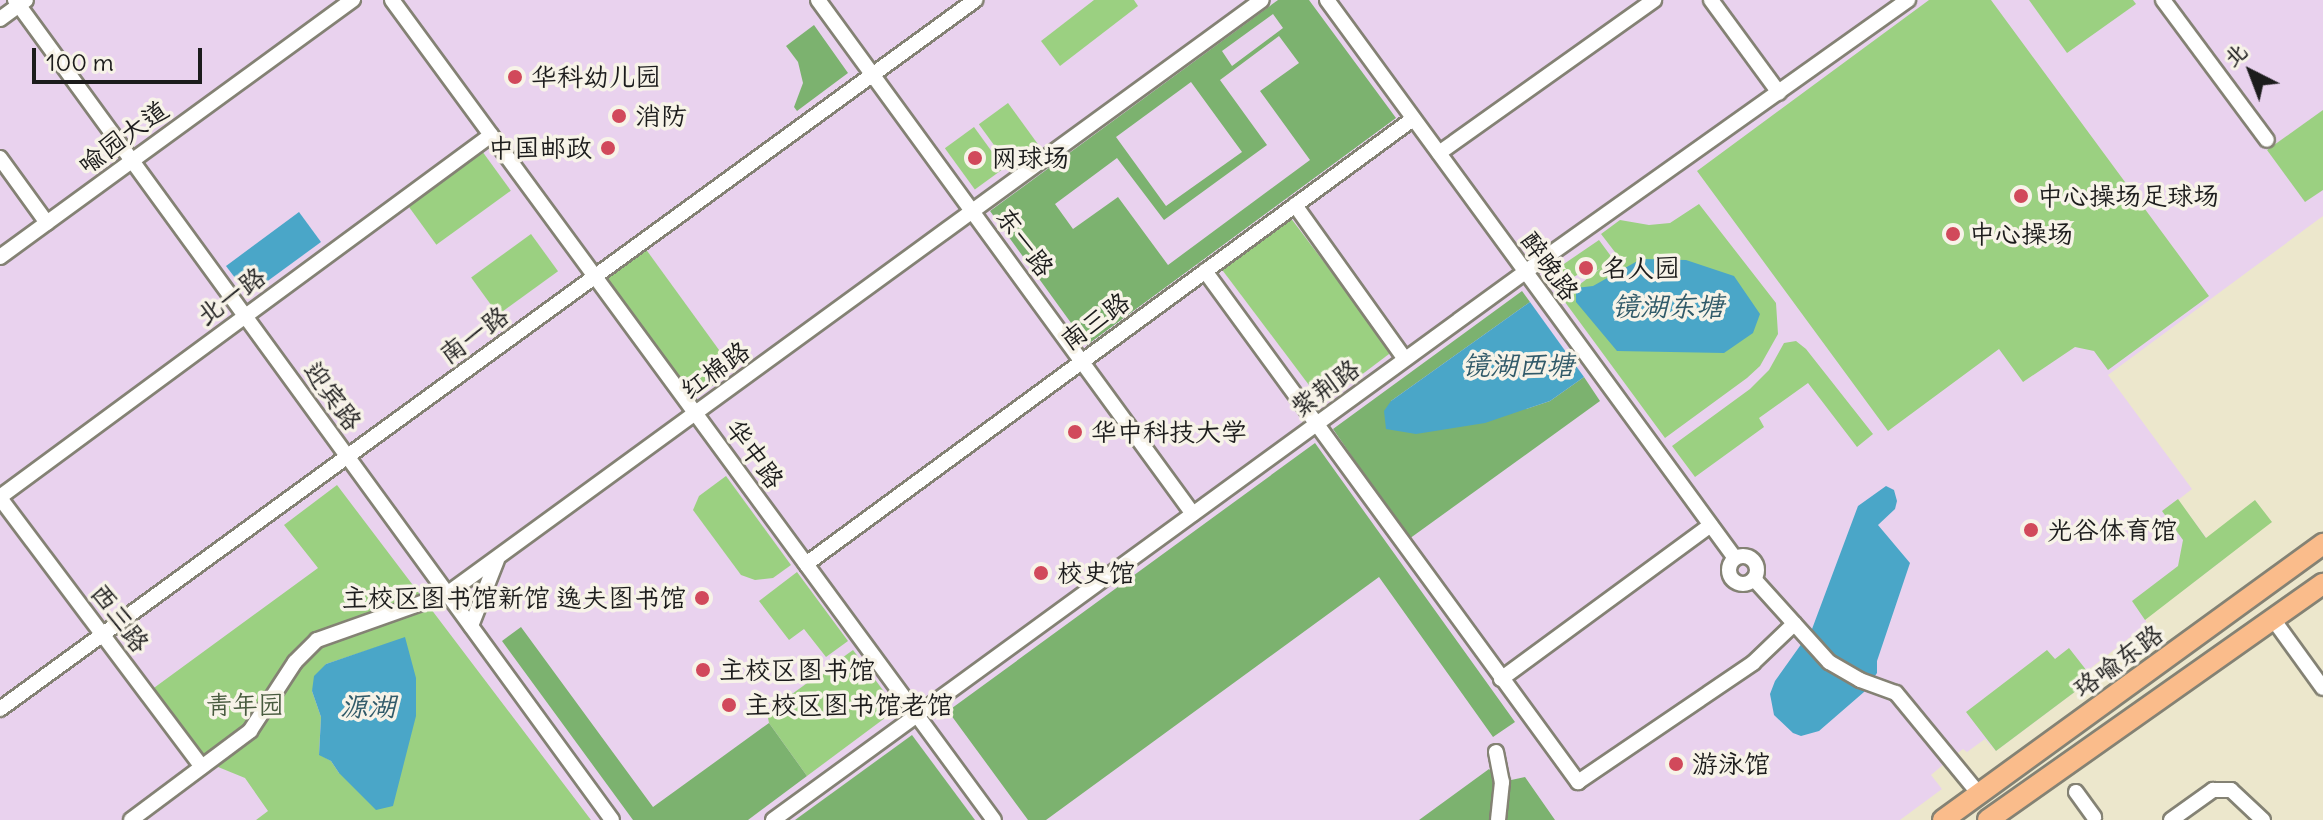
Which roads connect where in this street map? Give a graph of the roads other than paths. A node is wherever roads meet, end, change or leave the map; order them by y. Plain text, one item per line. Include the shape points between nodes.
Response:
1 (353, 0) edge
2 (392, 0) edge
3 (818, 0) edge
4 (975, 0) edge
5 (1262, 0) edge
6 (1327, 0) edge
7 (1654, 0) edge
8 (1711, 0) edge
9 (1908, 0) edge
10 (2163, 0) edge
11 (20, 2) edge
12 (0, 19) edge
13 (873, 74) junction
14 (1779, 93) junction
15 (1413, 119) junction
16 (491, 135) junction
17 (2267, 140) dead end
18 (1439, 153) junction
19 (0, 158) edge
20 (132, 161) junction
21 (1295, 205) junction
22 (973, 211) junction
23 (47, 223) junction
24 (0, 257) edge
25 (1205, 271) junction
26 (1525, 272) junction
27 (595, 276) junction
28 (244, 315) junction
29 (1405, 359) junction
30 (1081, 361) junction
31 (696, 413) junction
32 (1317, 423) junction
33 (347, 456) junction
34 (0, 498) edge
35 (1193, 514) junction
36 (1711, 525) junction
37 (2323, 544) edge
38 (497, 558) junction
39 (806, 564) junction
40 (2323, 584) edge
41 (447, 594) junction
42 (2273, 619) junction
43 (1794, 624) junction
44 (471, 626) junction
45 (102, 635) junction
46 (1501, 679) junction
47 (2323, 688) edge
48 (0, 709) edge
49 (917, 715) junction
50 (1496, 752) dead end
51 (202, 767) junction
52 (2076, 792) dead end
53 (1979, 794) junction
54 (2094, 817) dead end
55 (131, 820) edge
56 (612, 820) edge
57 (773, 820) edge
58 (994, 820) edge
59 (1498, 820) edge
60 (1943, 820) edge
61 (1988, 820) edge
62 (2171, 820) edge
63 (2263, 820) edge

1 - 20 street, 喻园大道
2 - 16 street, 华中路
3 - 13 street, 东一路
4 - 13 street, 南一路
5 - 22 street, 红棉路
6 - 15 street, 醉晚路
7 - 18 street
8 - 14 street
9 - 14 street, 紫荆路
10 - 17 street
11 - 12 street
11 - 20 street, 迎宾路
13 - 22 street, 东一路
13 - 27 street, 南一路
14 - 26 street, 紫荆路
15 - 18 street, 醉晚路
15 - 21 street, 南三路
16 - 27 street, 华中路
16 - 28 street, 北一路
18 - 26 street, 醉晚路
19 - 23 street
20 - 23 street, 喻园大道
20 - 28 street, 迎宾路
21 - 25 street, 南三路
21 - 29 street
22 - 30 street, 东一路
22 - 31 street, 红棉路
23 - 24 street, 喻园大道
25 - 30 street, 南三路
25 - 32 street
26 - 29 street, 紫荆路
26 - 36 street, 醉晚路
27 - 31 street, 华中路
27 - 33 street, 南一路
28 - 33 street, 迎宾路
28 - 34 street, 北一路
29 - 32 street, 紫荆路
30 - 35 street, 东一路
30 - 39 street, 南三路
31 - 38 street, 红棉路
31 - 39 street, 华中路
32 - 35 street, 紫荆路
32 - 46 street
33 - 41 street, 迎宾路
33 - 45 street, 南一路
34 - 45 street, 西三路
35 - 49 street, 紫荆路
36 - 43 street, 醉晚路 via 1735,558 1732,578 1743,583 1754,579
36 - 46 street
37 - 53 highway, 珞喻东路
38 - 41 street, 红棉路
38 - 44 street
39 - 49 street, 华中路
40 - 42 highway, 珞喻东路
41 - 44 street, 迎宾路
41 - 51 street, 红棉路 via 317,640 295,662 260,720
42 - 47 street
42 - 61 highway, 珞喻东路
43 - 46 street via 1753,663 1578,782
43 - 53 street, 醉晚路 via 1843,672 1886,688 1916,713
44 - 56 street, 迎宾路
45 - 48 street, 南一路
45 - 51 street, 西三路
49 - 57 street, 紫荆路
49 - 58 street, 华中路
50 - 59 street via 1502,782
51 - 55 street, 红棉路
52 - 54 street
53 - 60 highway, 珞喻东路
62 - 63 street via 2213,790 2231,790

